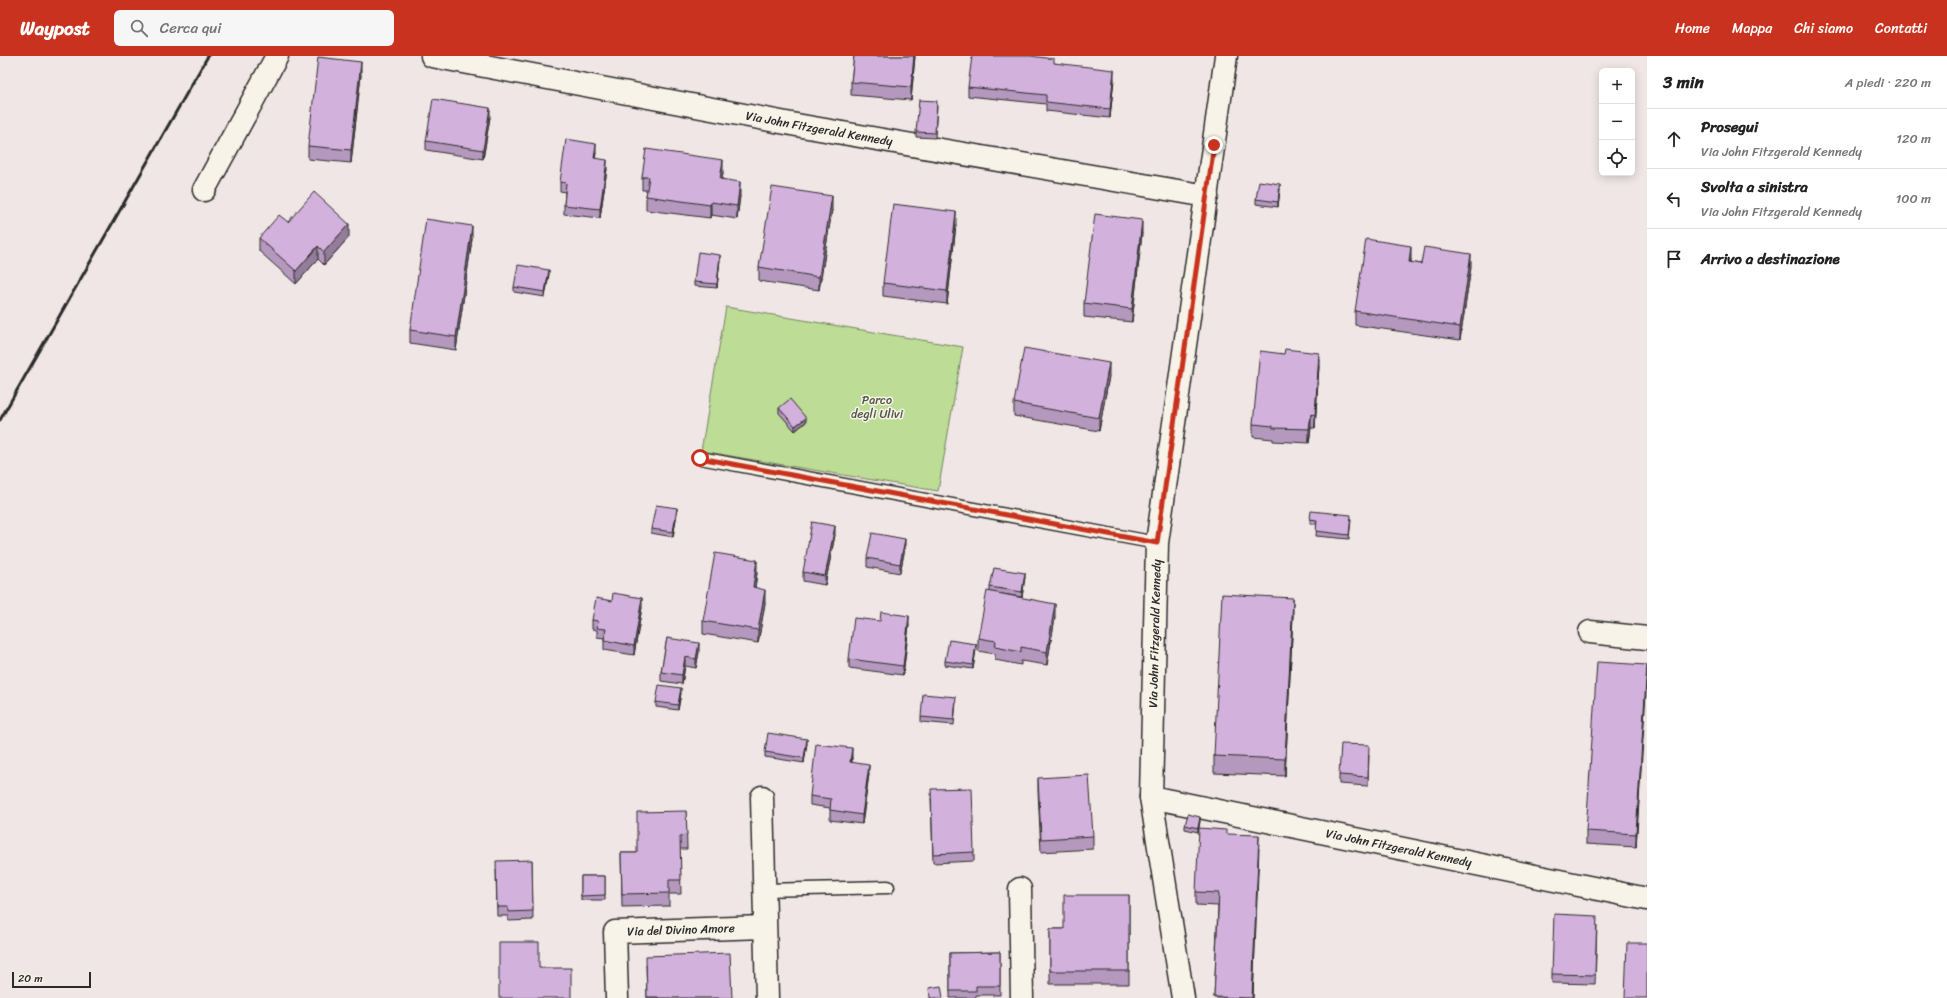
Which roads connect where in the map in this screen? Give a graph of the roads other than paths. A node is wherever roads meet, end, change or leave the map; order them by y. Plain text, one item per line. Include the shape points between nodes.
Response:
1 (278, 56) edge
2 (432, 56) edge
3 (1226, 56) edge
4 (204, 190) dead end
5 (1207, 196) junction
6 (700, 458) dead end
7 (1157, 543) junction
8 (1590, 632) dead end
9 (1647, 638) edge
10 (762, 797) dead end
11 (1151, 797) junction
12 (888, 887) dead end
13 (1020, 889) dead end
14 (764, 890) junction
15 (1647, 898) edge
16 (764, 927) junction
17 (617, 998) edge
18 (767, 998) edge
19 (1022, 998) edge
20 (1183, 998) edge

1 - 4 street
2 - 5 street, Via John Fitzgerald Kennedy via 802,126
3 - 5 street, Via John Fitzgerald Kennedy
5 - 7 street, Via John Fitzgerald Kennedy
6 - 7 lane, Via John Fitzgerald Kennedy
7 - 11 street, Via John Fitzgerald Kennedy
8 - 9 street
10 - 14 street
11 - 15 street, Via John Fitzgerald Kennedy
11 - 20 street, Via John Fitzgerald Kennedy
12 - 14 lane
13 - 19 street
14 - 16 street
16 - 17 street, Via del Divino Amore via 615,932
16 - 18 street

